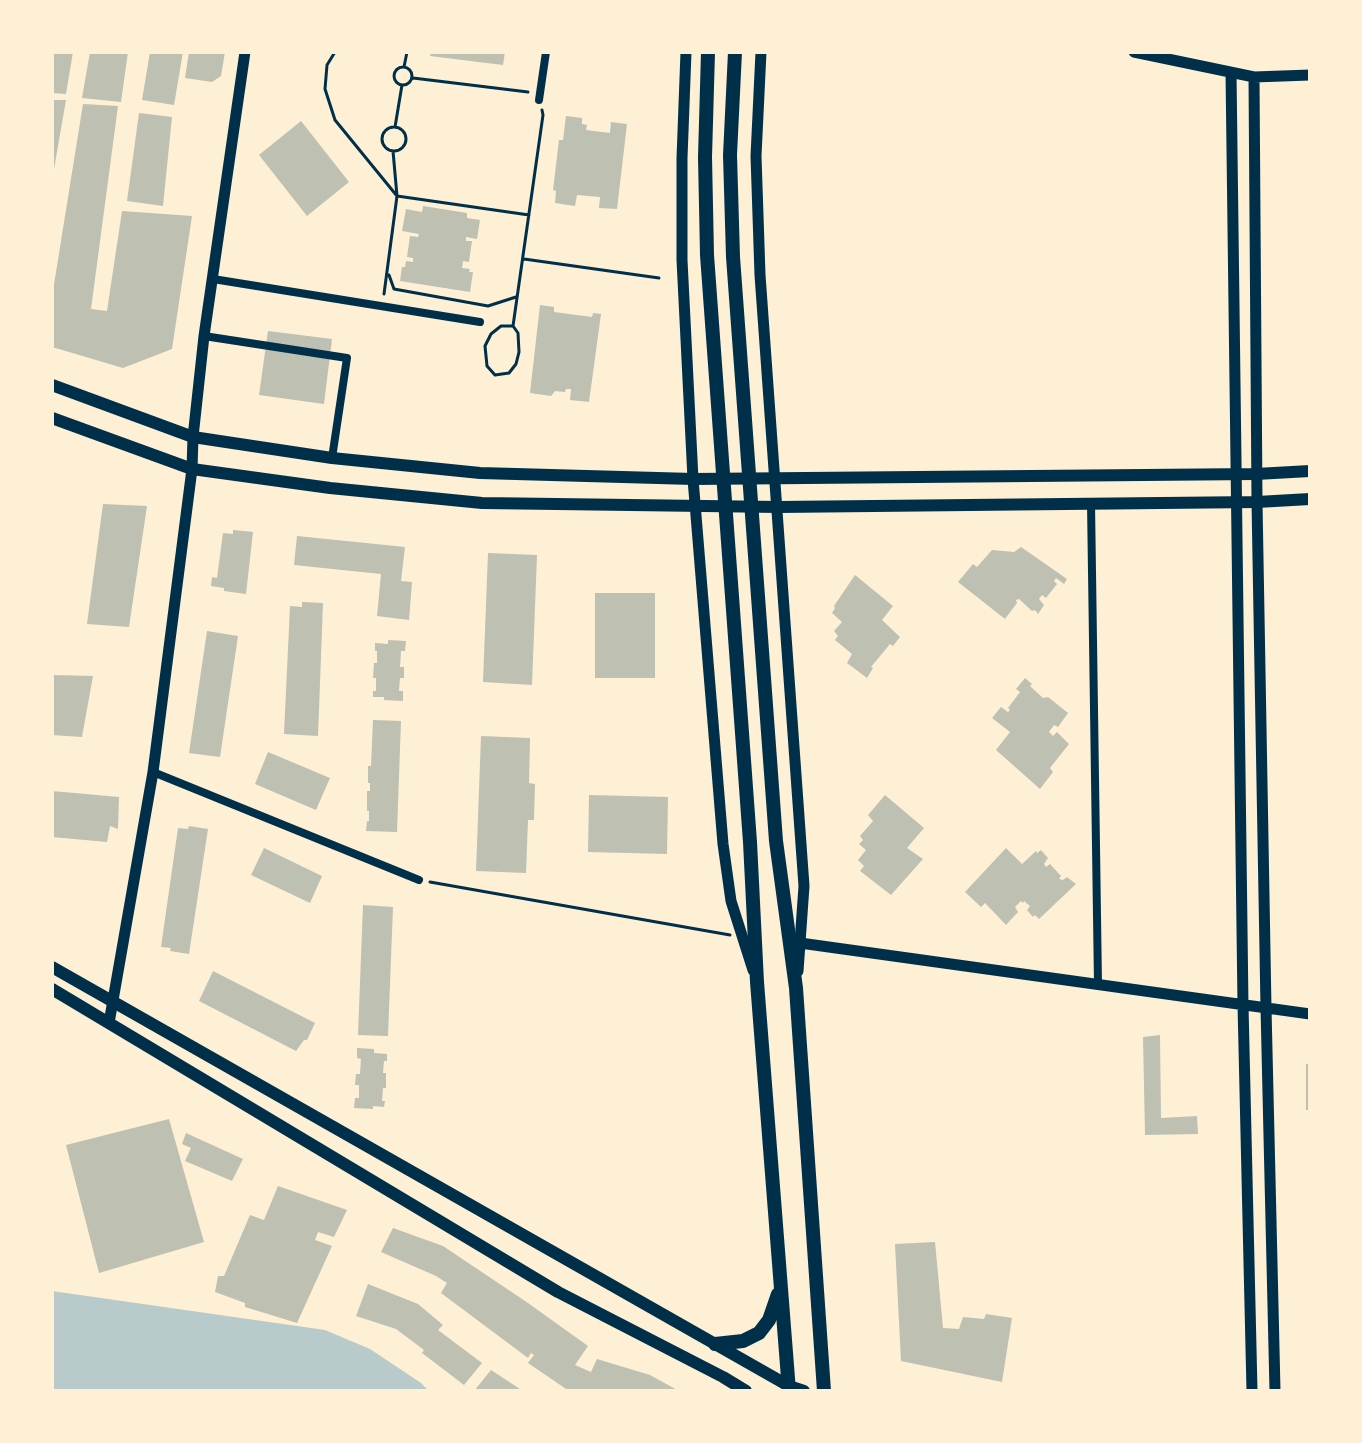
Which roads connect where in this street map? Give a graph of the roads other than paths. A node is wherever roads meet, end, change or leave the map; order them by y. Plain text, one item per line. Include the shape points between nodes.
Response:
1 (245, 52) edge
2 (546, 52) edge
3 (686, 52) edge
4 (708, 52) edge
5 (735, 52) edge
6 (761, 52) edge
7 (1134, 52) edge
8 (1231, 72) junction
9 (1310, 75) edge
10 (1254, 77) junction
11 (539, 100) road end
12 (213, 279) junction
13 (480, 322) dead end
14 (204, 336) junction
15 (52, 385) edge
16 (52, 418) edge
17 (193, 437) junction
18 (332, 458) junction
19 (192, 469) junction
20 (1310, 471) edge
21 (1236, 473) junction
22 (1256, 474) junction
23 (775, 478) junction
24 (693, 479) junction
25 (1310, 499) edge
26 (1237, 502) junction
27 (1257, 502) junction
28 (1091, 503) junction
29 (696, 506) junction
30 (778, 507) junction
31 (153, 772) junction
32 (419, 880) road end
33 (800, 943) junction
34 (52, 967) edge
35 (757, 982) junction
36 (1098, 984) junction
37 (796, 988) junction
38 (52, 989) edge
39 (112, 1002) junction
40 (1243, 1005) junction
41 (1266, 1008) junction
42 (1310, 1014) edge
43 (109, 1023) junction
44 (780, 1286) junction
45 (715, 1344) junction
46 (789, 1388) edge
47 (746, 1391) edge
48 (804, 1391) edge
49 (824, 1391) edge
50 (1252, 1391) edge
51 (1275, 1391) edge

1 - 12 street
2 - 11 street
3 - 24 street via 682,260
4 - 35 main road via 707,255
5 - 37 main road via 730,155 734,272 776,841
6 - 23 street via 756,156
7 - 8 street
8 - 10 street
8 - 21 street
9 - 10 street
10 - 22 street
12 - 13 street
12 - 14 street
14 - 17 street
14 - 18 street via 347,358
15 - 17 main road
16 - 19 main road
17 - 18 main road
17 - 19 street
18 - 24 main road via 480,473
19 - 29 main road via 482,503
19 - 31 street
20 - 22 main road
21 - 22 main road
21 - 23 main road
21 - 26 street
22 - 27 street
23 - 24 main road
23 - 30 street
24 - 29 street
25 - 27 main road
26 - 27 main road
26 - 28 main road
26 - 40 street
27 - 41 street
28 - 30 main road
28 - 36 street
29 - 30 main road
29 - 35 street via 723,844 731,901
30 - 33 street via 804,886
31 - 32 street
31 - 39 street
33 - 36 street
33 - 37 street
34 - 39 main road
35 - 44 main road
36 - 40 street
37 - 49 main road
38 - 43 main road
39 - 43 street
39 - 45 main road
40 - 41 street
40 - 50 street
41 - 42 street
41 - 51 street
43 - 47 main road via 558,1292
44 - 45 main road via 759,1333
44 - 46 main road
45 - 46 main road
46 - 48 main road

